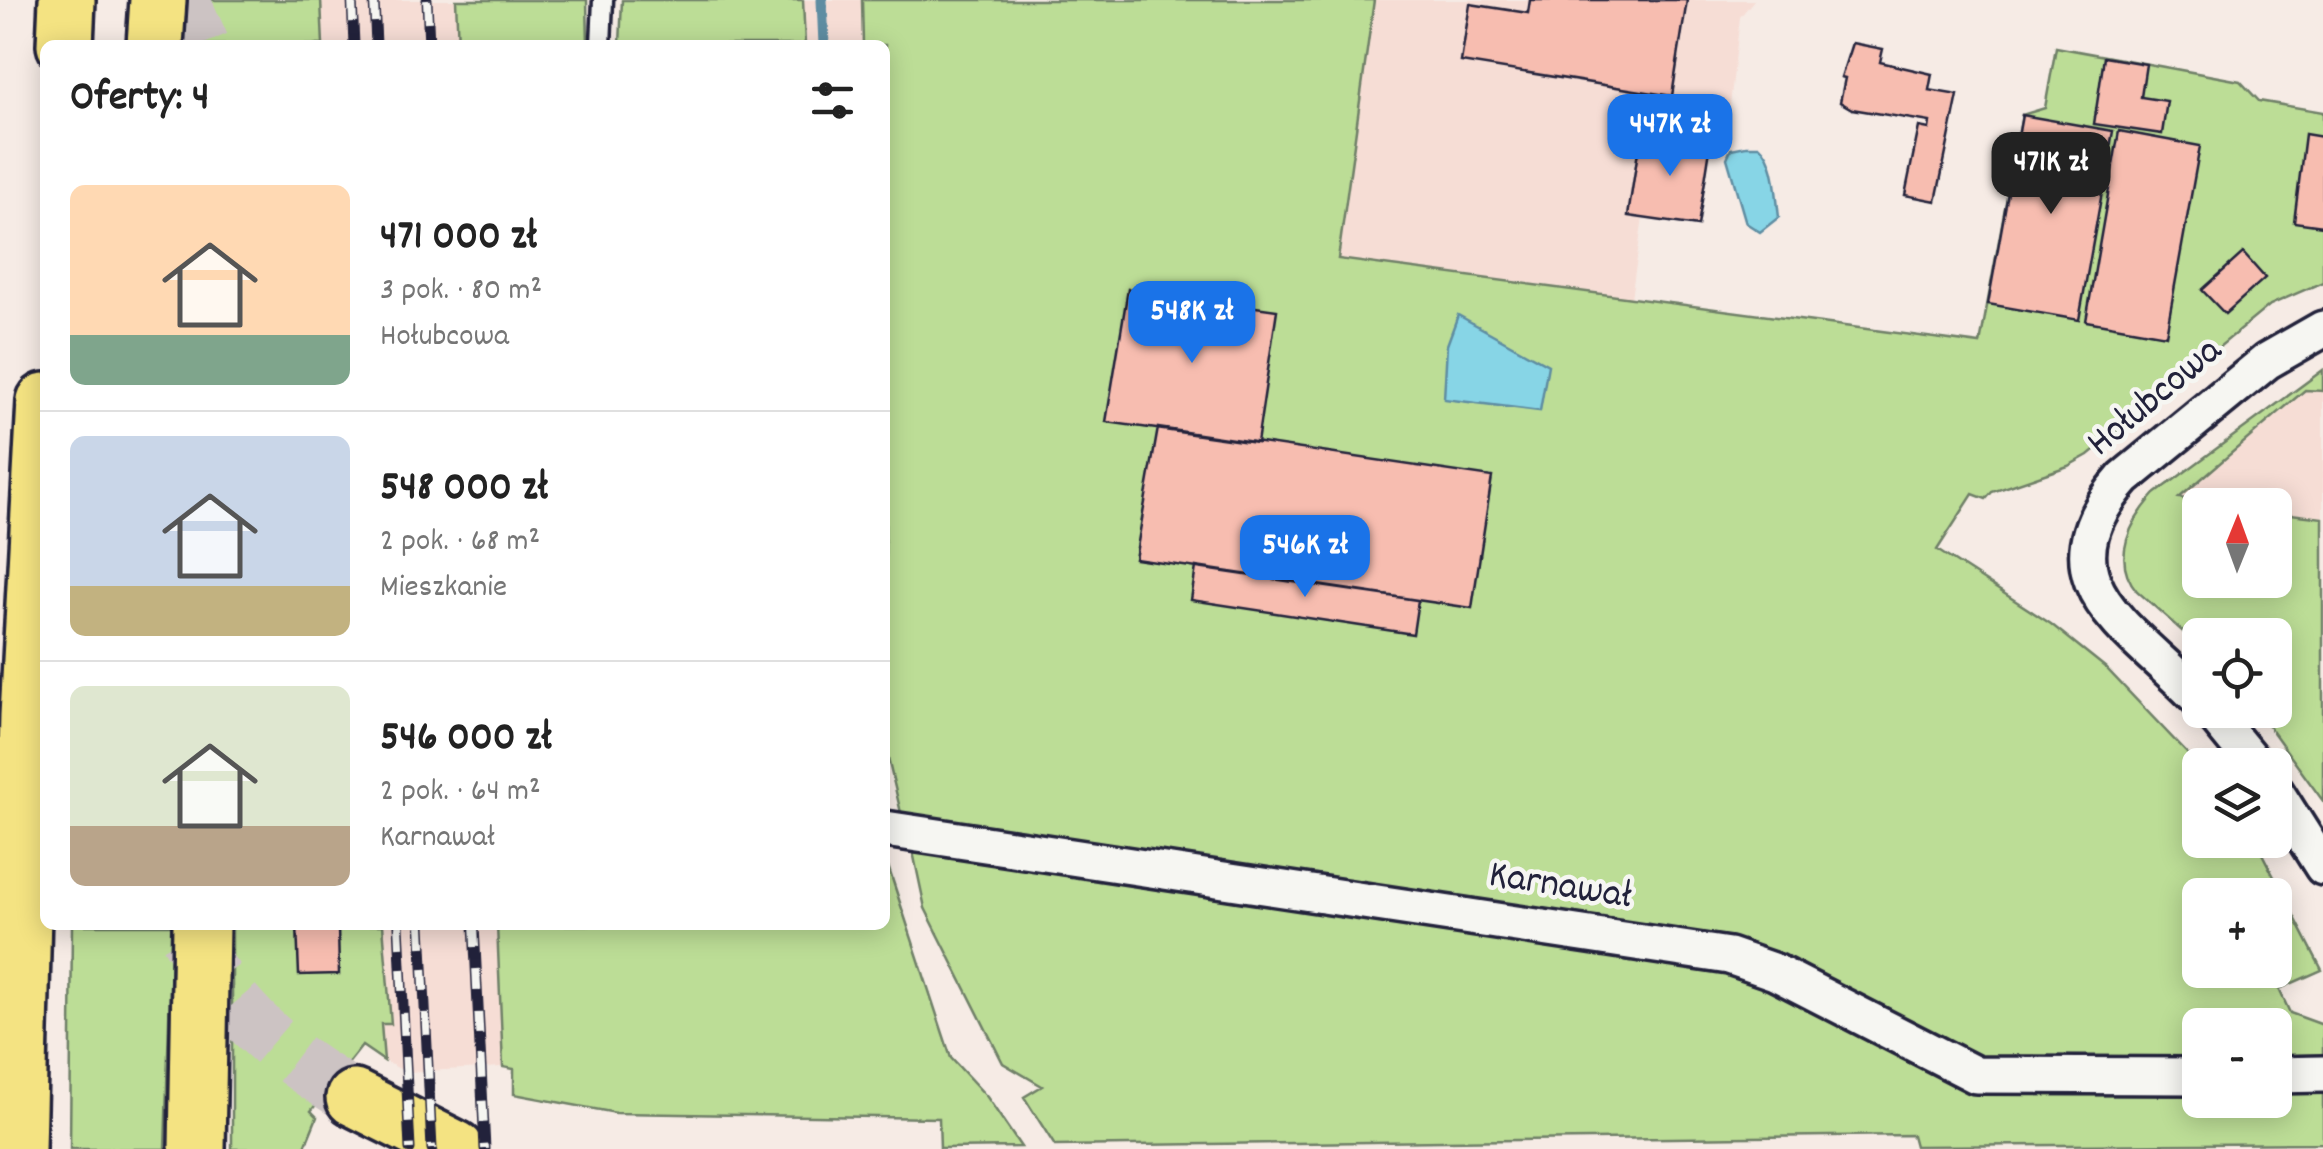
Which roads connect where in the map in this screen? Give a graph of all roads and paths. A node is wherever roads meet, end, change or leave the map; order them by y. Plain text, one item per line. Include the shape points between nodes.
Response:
1 (67, 0) edge
2 (158, 0) edge
3 (603, 0) edge
4 (64, 40) edge
5 (155, 40) edge
6 (601, 40) edge
7 (2323, 329) edge
8 (40, 494) edge
9 (2182, 684) edge
10 (2225, 728) edge
11 (2241, 748) edge
12 (2292, 817) edge
13 (890, 830) edge
14 (2323, 867) edge
15 (201, 930) edge
16 (2323, 1074) edge
17 (2292, 1075) edge
18 (2182, 1076) edge
19 (354, 1098) tunnel mouth
20 (18, 1149) edge
21 (198, 1149) edge
22 (456, 1149) edge

1 - 4 highway
2 - 5 highway
3 - 6 lane
7 - 9 street, Hołubcowa via 2267,361 2124,478 2091,527 2088,576 2096,596
8 - 20 highway
10 - 11 street
12 - 14 street
13 - 18 street, Karnawał via 1729,956 1774,972 1976,1075
15 - 21 highway
16 - 17 street
19 - 22 highway

